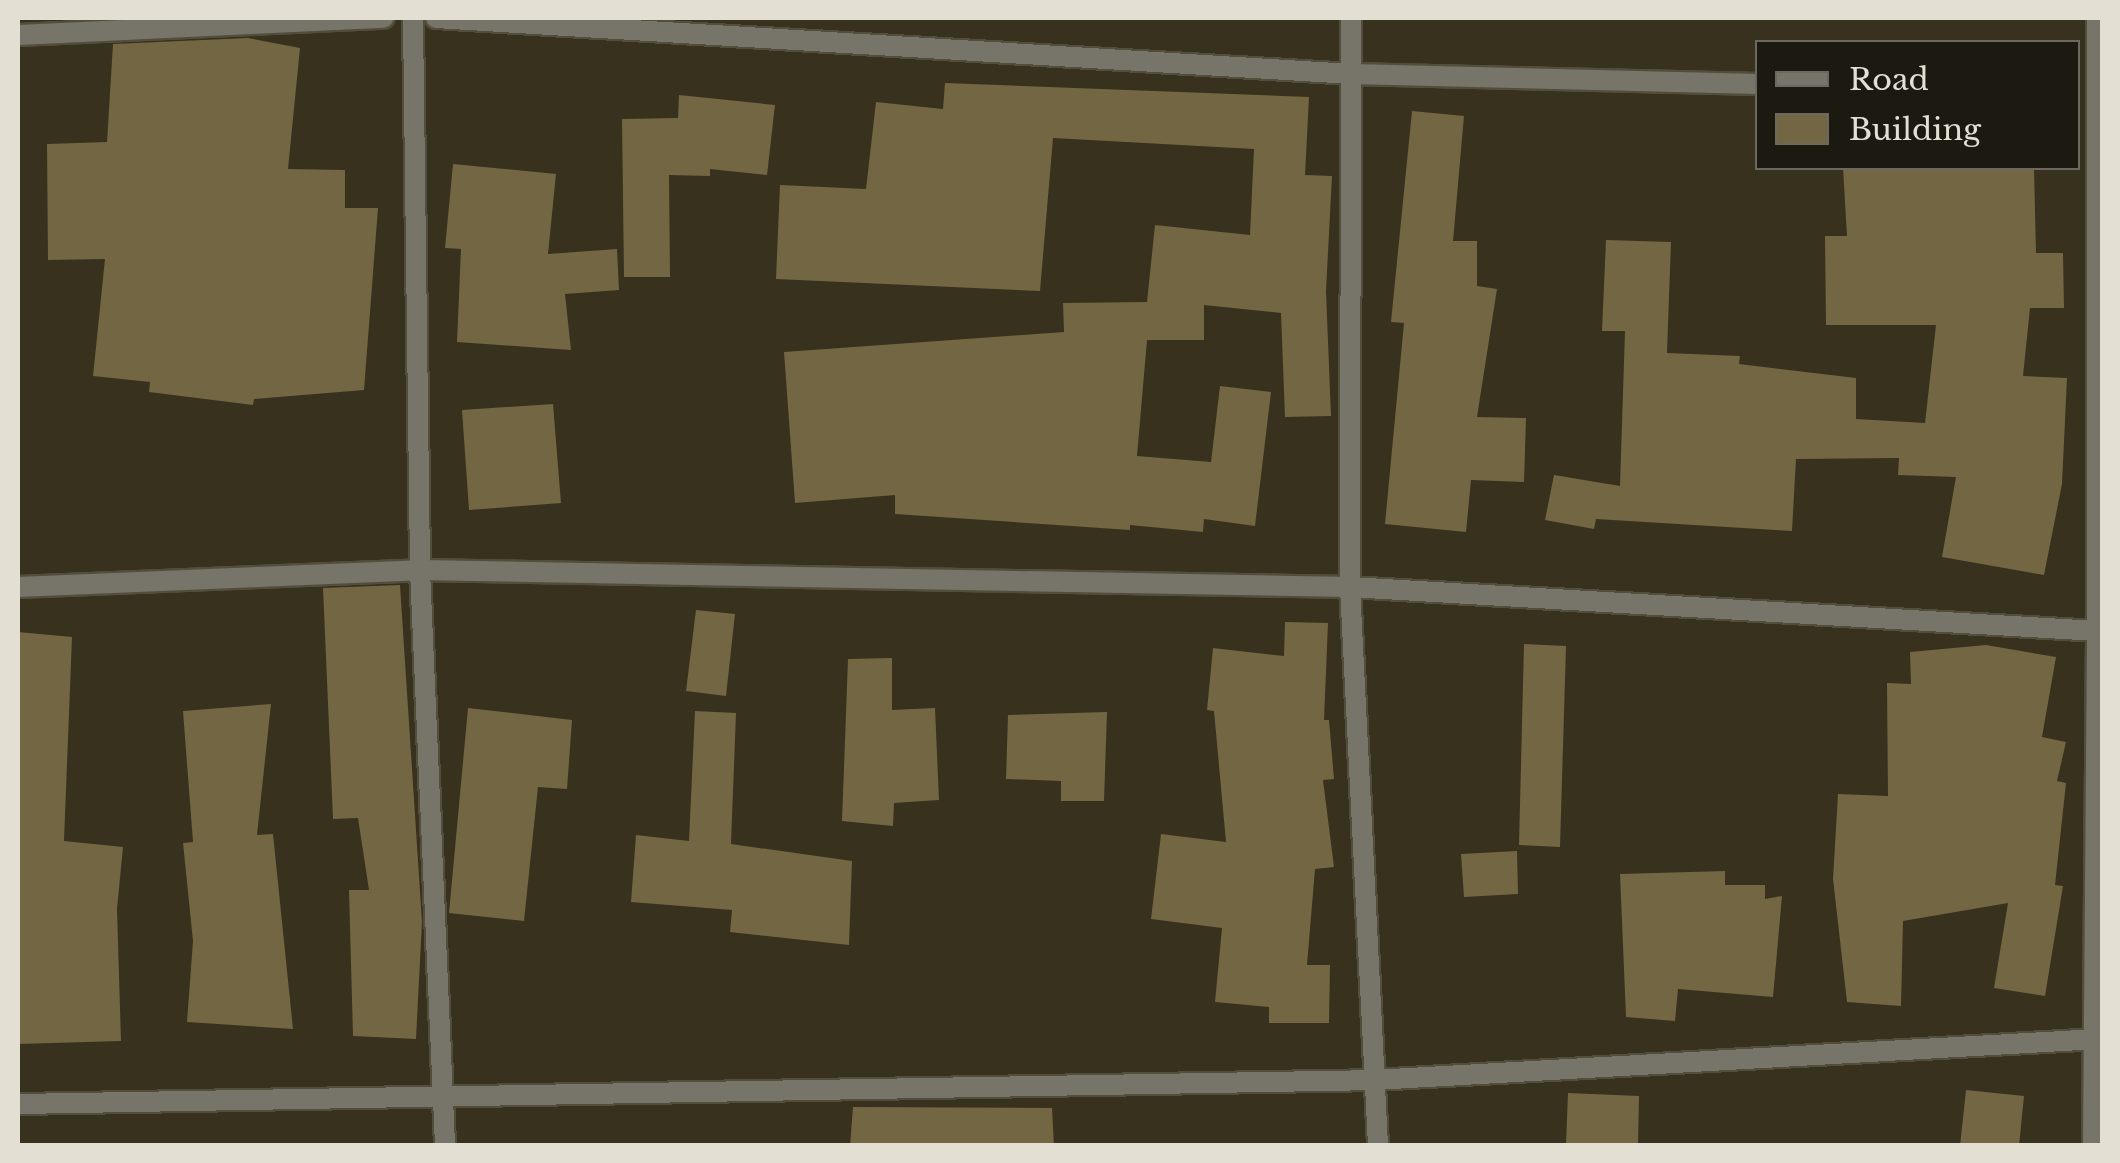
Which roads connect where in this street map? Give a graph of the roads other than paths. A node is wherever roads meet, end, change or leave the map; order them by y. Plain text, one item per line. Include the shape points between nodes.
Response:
1 (384, 18) edge
2 (414, 18) edge
3 (436, 18) edge
4 (1351, 18) edge
5 (2097, 18) edge
6 (18, 34) edge
7 (1352, 74) junction
8 (1755, 84) edge
9 (2086, 91) edge
10 (420, 570) junction
11 (18, 587) edge
12 (1350, 587) junction
13 (2100, 631) edge
14 (2098, 1039) junction
15 (1374, 1080) junction
16 (444, 1094) junction
17 (18, 1104) edge
18 (445, 1146) edge
19 (1378, 1146) edge
20 (2092, 1146) edge

1 - 6 street
2 - 10 street
3 - 7 street
4 - 7 street
5 - 9 street
7 - 8 street
7 - 12 street
9 - 13 street
10 - 11 street
10 - 12 street
10 - 16 street
12 - 13 street
12 - 15 street
13 - 14 street
14 - 15 street
14 - 20 street
15 - 16 street
15 - 19 street
16 - 17 street
16 - 18 street

